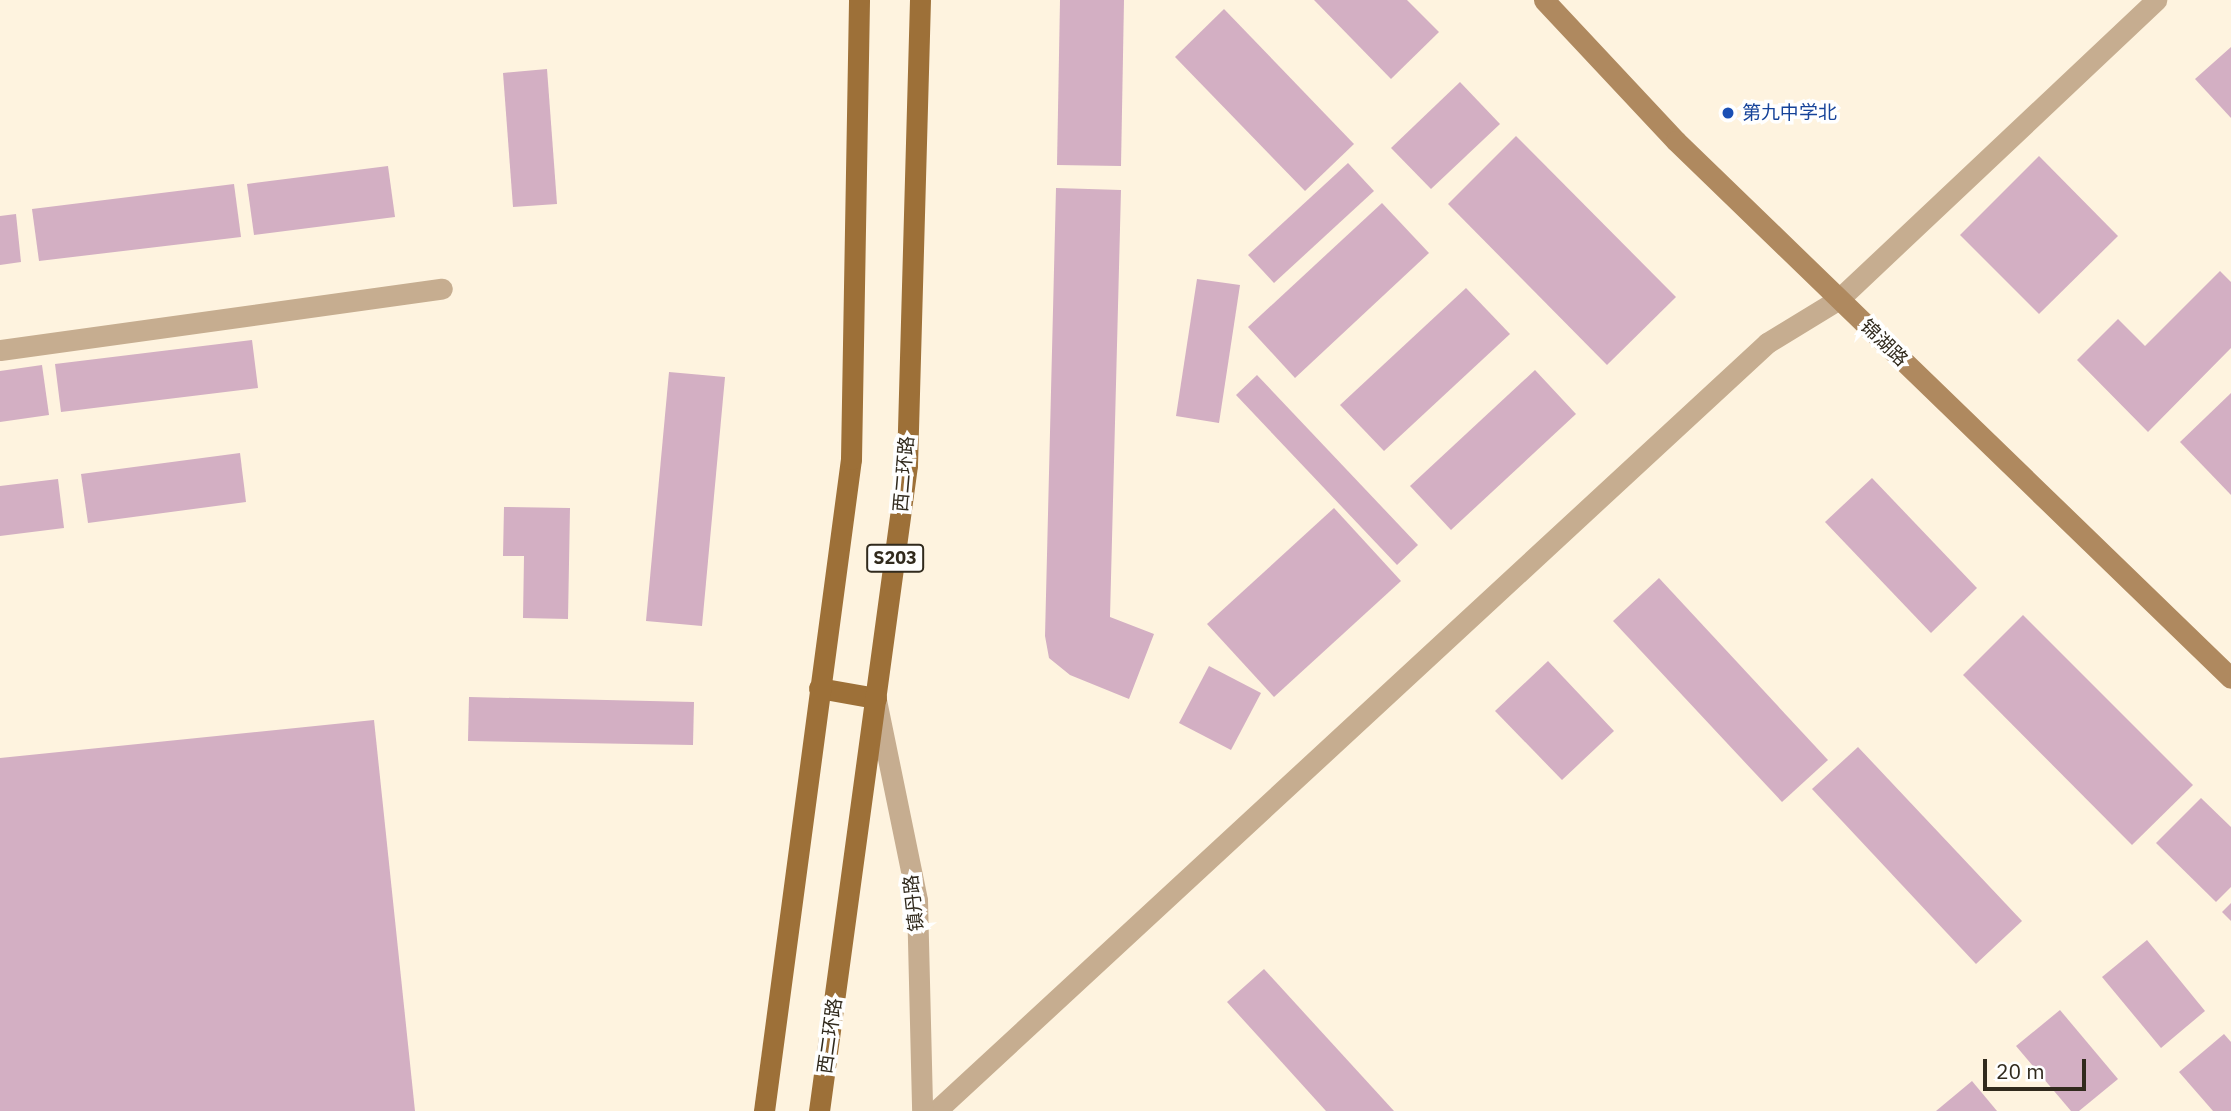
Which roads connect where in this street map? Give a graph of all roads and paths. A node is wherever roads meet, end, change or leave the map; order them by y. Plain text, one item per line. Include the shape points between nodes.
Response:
1 (859, 0) edge
2 (920, 0) edge
3 (1544, 0) edge
4 (2157, 0) edge
5 (442, 289) dead end
6 (1839, 299) junction
7 (0, 350) edge
8 (2231, 678) edge
9 (819, 688) junction
10 (876, 698) junction
11 (764, 1111) edge
12 (819, 1111) edge
13 (922, 1111) edge
14 (936, 1111) edge

1 - 9 main road, S203 via 851,458
2 - 10 main road, 西二环路 / S203 via 907,465
3 - 6 main road, 锦湖路 via 1676,141
4 - 6 street
5 - 7 street
6 - 8 main road, 锦湖路
6 - 14 street via 1767,343
9 - 10 main road
9 - 11 main road, S203
10 - 12 main road, 西二环路 / S203
10 - 13 street, 镇丹路 via 917,900

